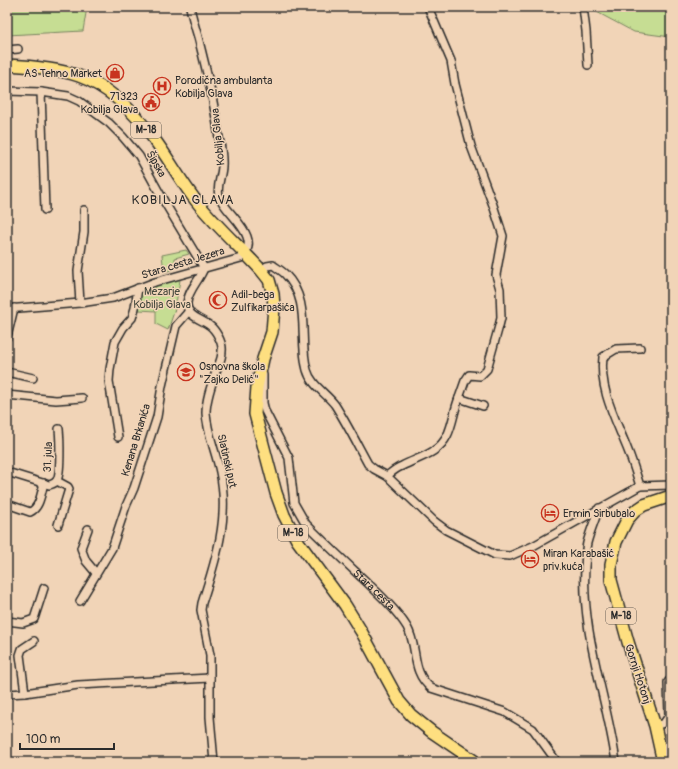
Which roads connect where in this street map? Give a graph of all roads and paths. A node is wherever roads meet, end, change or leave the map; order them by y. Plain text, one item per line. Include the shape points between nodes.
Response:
1 (190, 7) edge
2 (428, 7) edge
3 (583, 7) edge
4 (18, 49) dead end
5 (7, 50) edge
6 (7, 65) edge
7 (588, 65) dead end
8 (7, 91) edge
9 (41, 92) junction
10 (45, 210) dead end
11 (84, 210) dead end
12 (246, 253) junction
13 (204, 268) junction
14 (261, 270) junction
15 (138, 288) junction
16 (80, 303) junction
17 (11, 308) edge
18 (189, 311) junction
19 (7, 337) edge
20 (640, 348) dead end
21 (263, 359) junction
22 (7, 372) edge
23 (32, 378) dead end
24 (7, 395) edge
25 (82, 398) dead end
26 (459, 398) junction
27 (483, 406) dead end
28 (60, 429) dead end
29 (118, 437) dead end
30 (7, 472) edge
31 (387, 476) junction
32 (56, 481) junction
33 (44, 483) junction
34 (671, 485) edge
35 (640, 486) junction
36 (671, 496) edge
37 (7, 504) edge
38 (599, 508) junction
39 (58, 525) dead end
40 (88, 529) dead end
41 (96, 573) junction
42 (44, 588) dead end
43 (80, 601) dead end
44 (7, 621) edge
45 (34, 641) dead end
46 (210, 678) junction
47 (671, 679) edge
48 (25, 693) junction
49 (7, 694) edge
50 (655, 726) junction
51 (214, 762) edge
52 (476, 762) edge
53 (557, 762) edge
54 (616, 762) edge
55 (663, 762) edge

1 - 12 street, Kobilja Glava via 215,110 222,166 219,197 246,236 249,244
2 - 26 street via 451,61 471,146 503,236 496,275 500,289 500,326 487,369 480,376 469,375
3 - 7 street
4 - 5 street
6 - 12 main road, M-18 via 78,76 98,85 115,97 154,139 198,202
8 - 9 street, Šipska
9 - 10 street
9 - 13 street, Šipska via 68,96 79,101 123,137 139,156
11 - 16 street via 84,232 78,271
12 - 13 street, Stara cesta Jezera via 241,258
12 - 14 main road, Stara cesta / M-18
13 - 15 street, Stara cesta Jezera
13 - 18 street via 189,294 186,304
14 - 21 main road, Stara cesta / M-18 via 273,294 274,307 272,332
14 - 31 street via 273,265 286,275 297,291 302,308 307,372 334,405 368,464
15 - 16 street, Stara cesta Jezera via 113,298
15 - 29 street via 136,308 115,342 110,369 109,381
16 - 17 street, Stara cesta Jezera
17 - 19 street
18 - 41 street, Kenana Brkanića via 176,326 157,417 112,548
18 - 46 street, Slatinski put via 194,318 213,328 221,343 222,352 207,400 206,413 224,503 223,527 217,557 201,610 210,655
20 - 35 street via 616,349 603,357 601,370 607,399
21 - 52 main road, Stara cesta / M-18 via 256,387 255,414 276,493 287,522 297,540 345,605 399,701 432,732
21 - 53 street, Stara cesta via 265,411 289,458 294,503 306,524 382,596 407,627 419,674 424,682 431,688 505,712 533,729
22 - 23 street
24 - 25 street via 56,400
26 - 27 street
26 - 31 street via 449,432 440,446 397,468
28 - 32 street, 31. jula
30 - 33 street, 31. jula
31 - 38 street via 446,530 495,554 510,556
32 - 33 street, 31. jula via 49,485
32 - 39 street via 68,487 69,492
33 - 37 street via 33,511
34 - 35 street
35 - 38 street
36 - 50 main road, Gornji Hotonj / M-18 via 644,505 627,520 616,542 611,564 611,580
38 - 54 street via 587,544 586,615
40 - 41 street via 81,548 86,561
41 - 43 street, Kenana Brkanića
42 - 44 street via 34,619 23,623
45 - 48 street via 22,649 20,655
46 - 48 street via 78,685
46 - 51 street, Slatinski put
47 - 50 street via 668,682 669,716 664,723
48 - 49 street
50 - 55 main road, Gornji Hotonj / M-18

